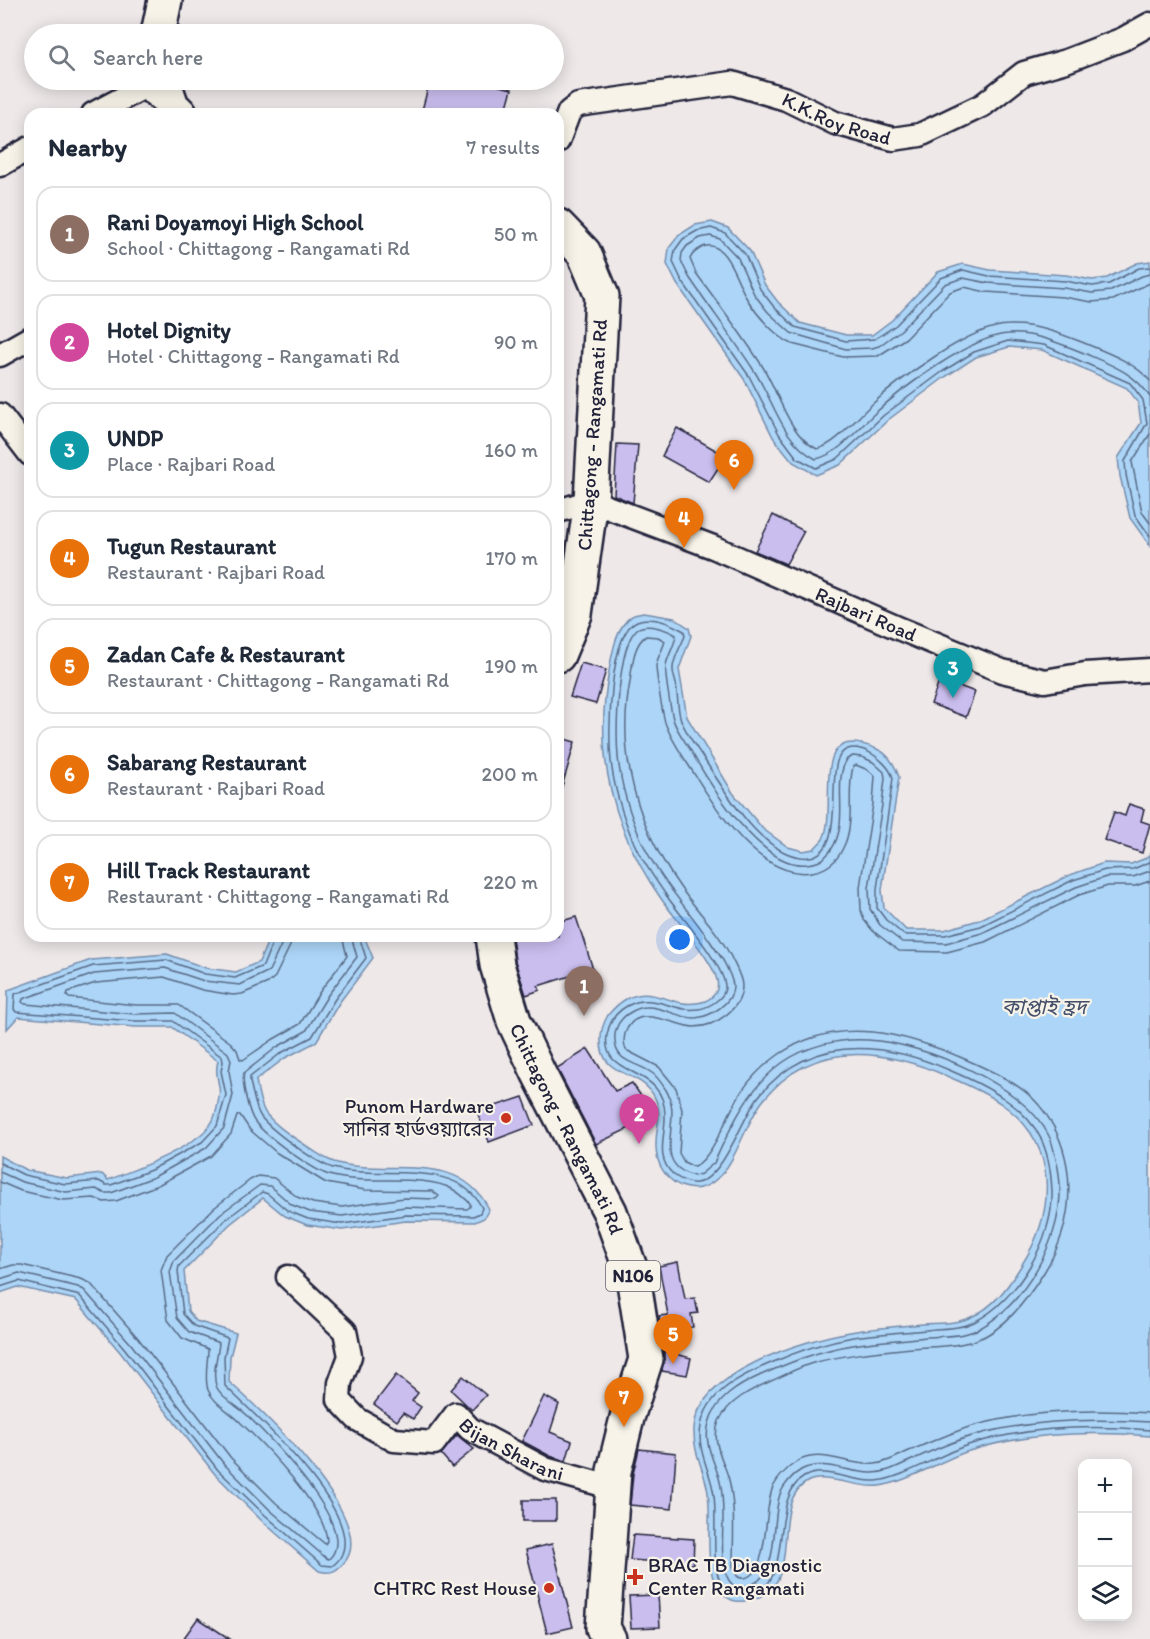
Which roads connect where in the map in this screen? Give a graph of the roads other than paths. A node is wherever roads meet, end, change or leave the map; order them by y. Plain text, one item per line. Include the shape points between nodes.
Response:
1 (165, 0) edge
2 (160, 24) edge
3 (1150, 24) edge
4 (138, 90) edge
5 (148, 90) edge
6 (166, 90) edge
7 (104, 108) edge
8 (170, 108) edge
9 (174, 108) edge
10 (564, 125) edge
11 (24, 151) edge
12 (0, 165) edge
13 (564, 232) edge
14 (24, 341) edge
15 (0, 355) edge
16 (0, 415) edge
17 (24, 446) edge
18 (591, 501) junction
19 (564, 509) edge
20 (564, 641) edge
21 (1150, 670) edge
22 (495, 942) edge
23 (288, 1277) dead end
24 (614, 1488) junction
25 (609, 1639) edge

1 - 2 highway
3 - 10 street, K.K.Roy Road via 1123,39 1024,73 982,105 920,135 893,139 864,132 835,123 786,99 732,83 578,105 569,112
4 - 7 street
5 - 8 street
6 - 9 highway
11 - 12 street
13 - 18 highway, Chittagong - Rangamati Rd via 584,253 602,296
14 - 15 street
16 - 17 street
18 - 19 street
18 - 20 highway, Chittagong - Rangamati Rd via 575,615
18 - 21 street, Rajbari Road via 713,547 1002,671 1045,681
22 - 24 highway, Chittagong - Rangamati Rd / N106 via 497,965 514,1021 610,1212 633,1276 646,1359 627,1418
23 - 24 street, Bijan Sharani via 345,1331 350,1356 340,1383 339,1400 357,1419 394,1440 434,1443 456,1414 470,1429 545,1469
24 - 25 highway, Chittagong - Rangamati Rd / N106 via 603,1628

